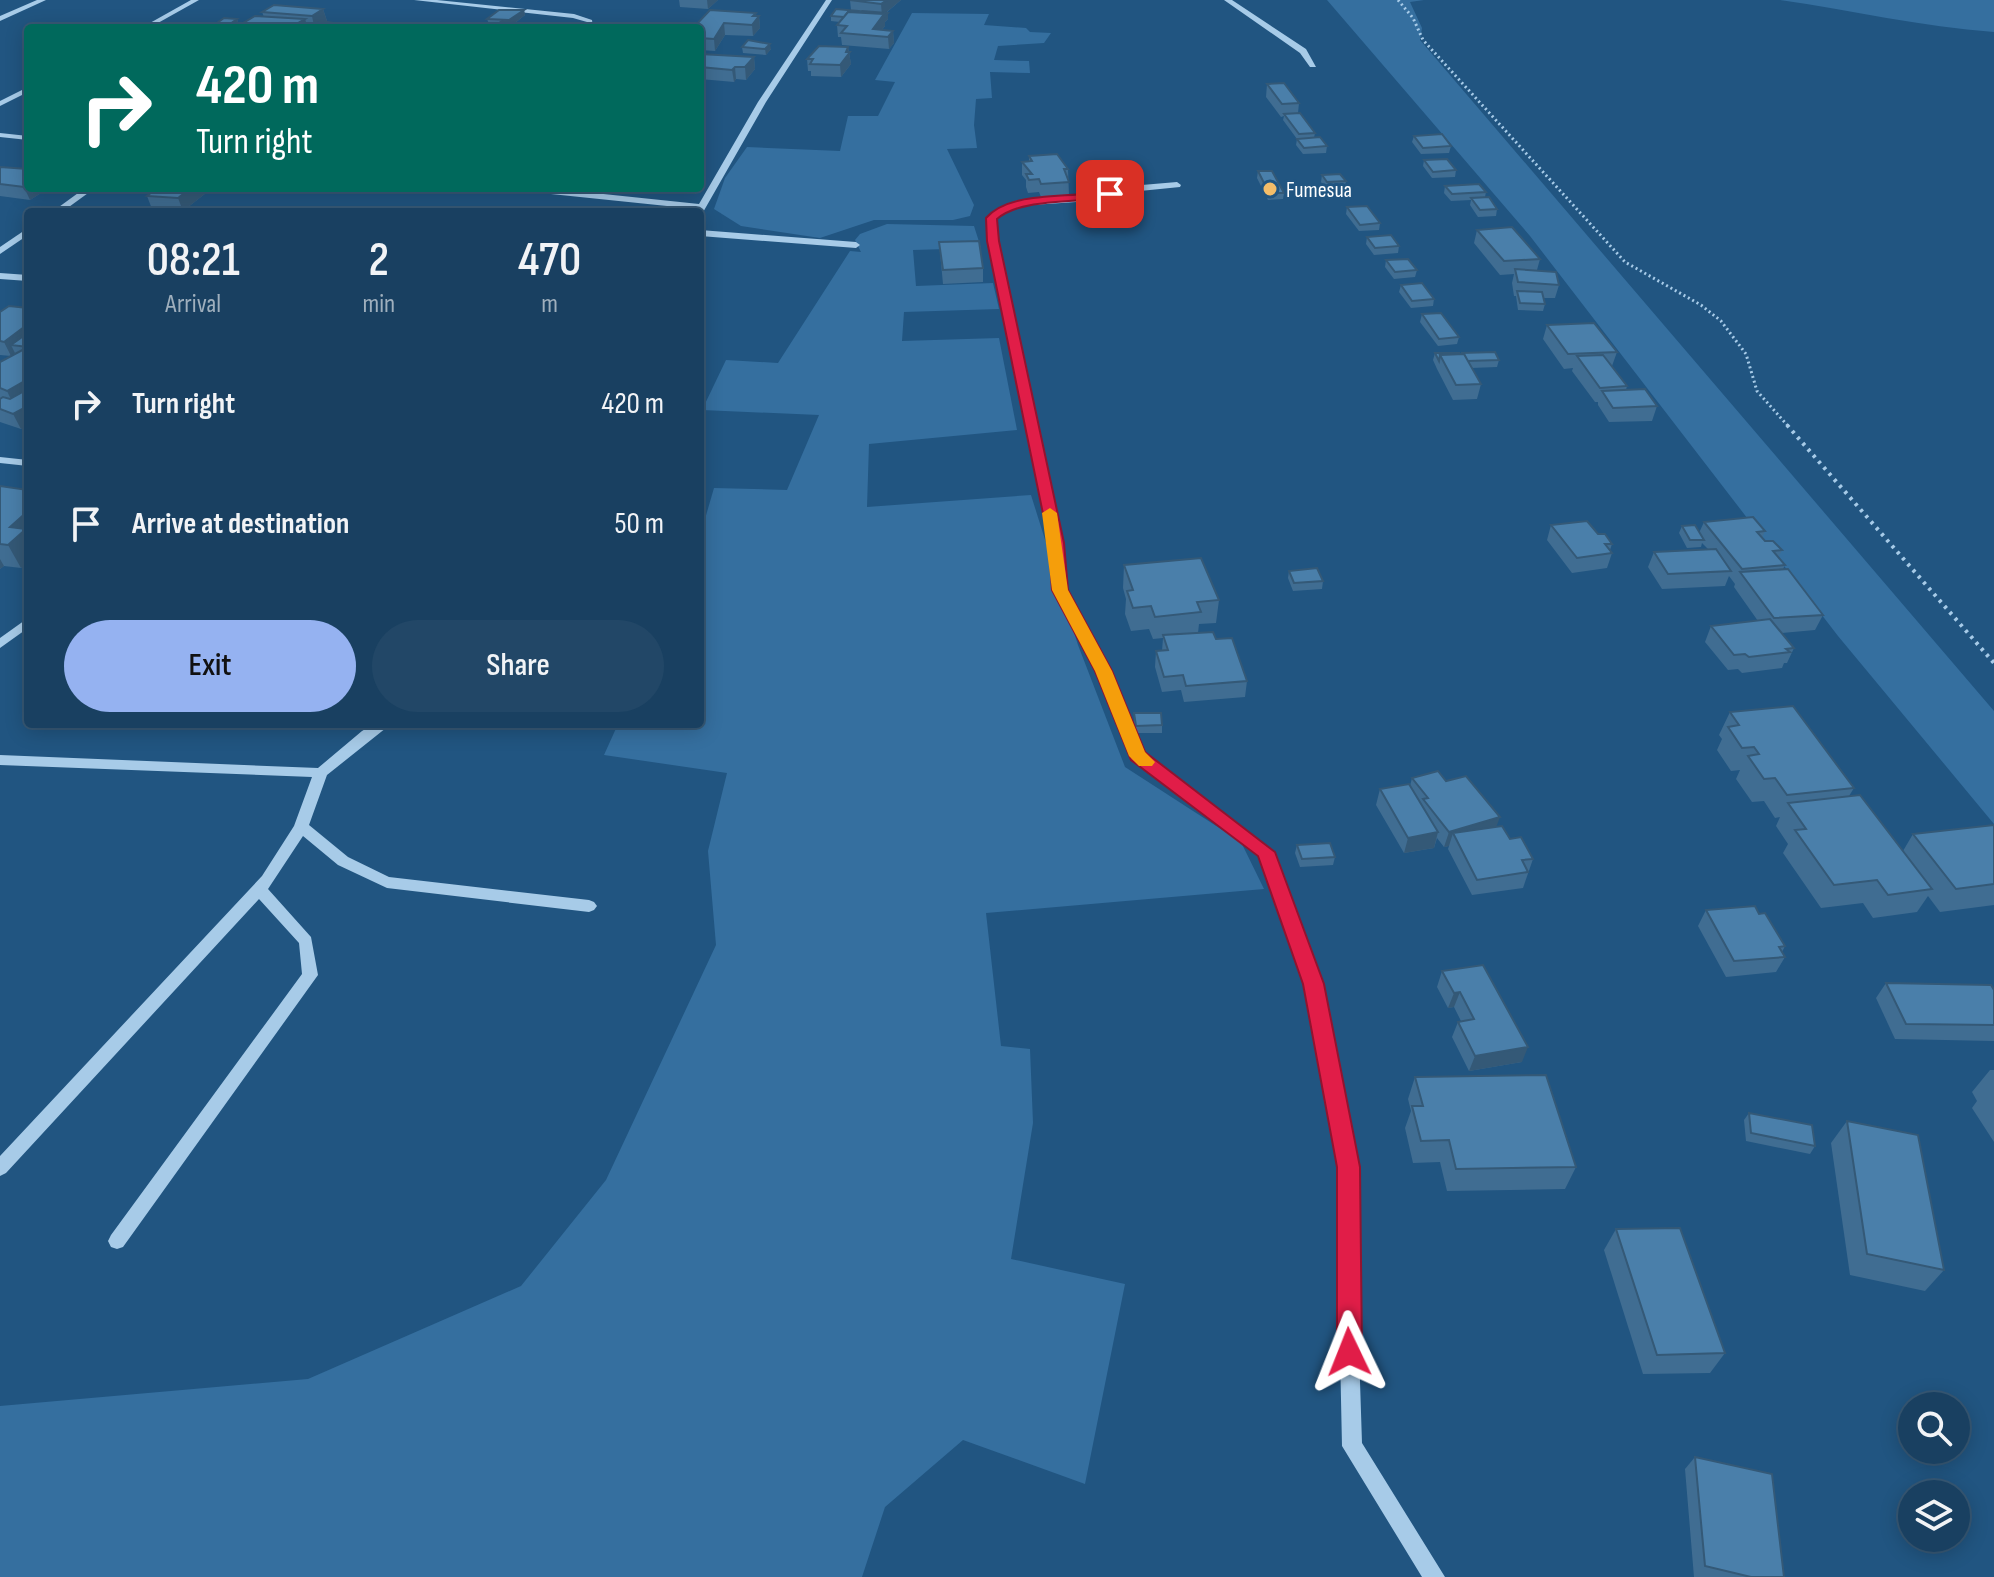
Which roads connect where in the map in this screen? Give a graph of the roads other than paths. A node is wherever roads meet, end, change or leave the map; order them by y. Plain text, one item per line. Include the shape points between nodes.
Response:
1 (43, 0) edge
2 (196, 0) edge
3 (417, 0) edge
4 (829, 0) edge
5 (1227, 0) edge
6 (0, 19) edge
7 (151, 24) edge
8 (590, 24) edge
9 (1313, 65) dead end
10 (24, 91) edge
11 (0, 104) edge
12 (0, 135) edge
13 (24, 138) edge
14 (1177, 185) dead end
15 (85, 192) edge
16 (555, 192) edge
17 (62, 208) edge
18 (685, 208) edge
19 (702, 208) edge
20 (704, 233) edge
21 (24, 234) edge
22 (856, 245) dead end
23 (0, 251) edge
24 (0, 276) edge
25 (24, 278) edge
26 (0, 460) edge
27 (24, 463) edge
28 (24, 625) edge
29 (0, 644) edge
30 (377, 728) edge
31 (0, 760) edge
32 (321, 773) junction
33 (301, 827) junction
34 (259, 889) junction
35 (589, 906) dead end
36 (0, 1168) edge
37 (117, 1241) dead end
38 (1434, 1577) edge

1 - 6 street
2 - 7 street
3 - 8 street via 574,16
4 - 19 street via 762,102
5 - 9 street via 1303,51
10 - 11 street
12 - 13 street
14 - 38 street via 1015,204 991,218 993,241 1056,543 1060,590 1104,671 1138,756 1266,852 1313,984 1348,1167 1352,1446
15 - 17 street
16 - 18 street
20 - 22 street
21 - 23 street
24 - 25 street
26 - 27 street
28 - 29 street
30 - 32 street
31 - 32 street
32 - 33 street
33 - 34 street
33 - 35 street via 343,861 387,882
34 - 36 street
34 - 37 street via 306,941 310,975

